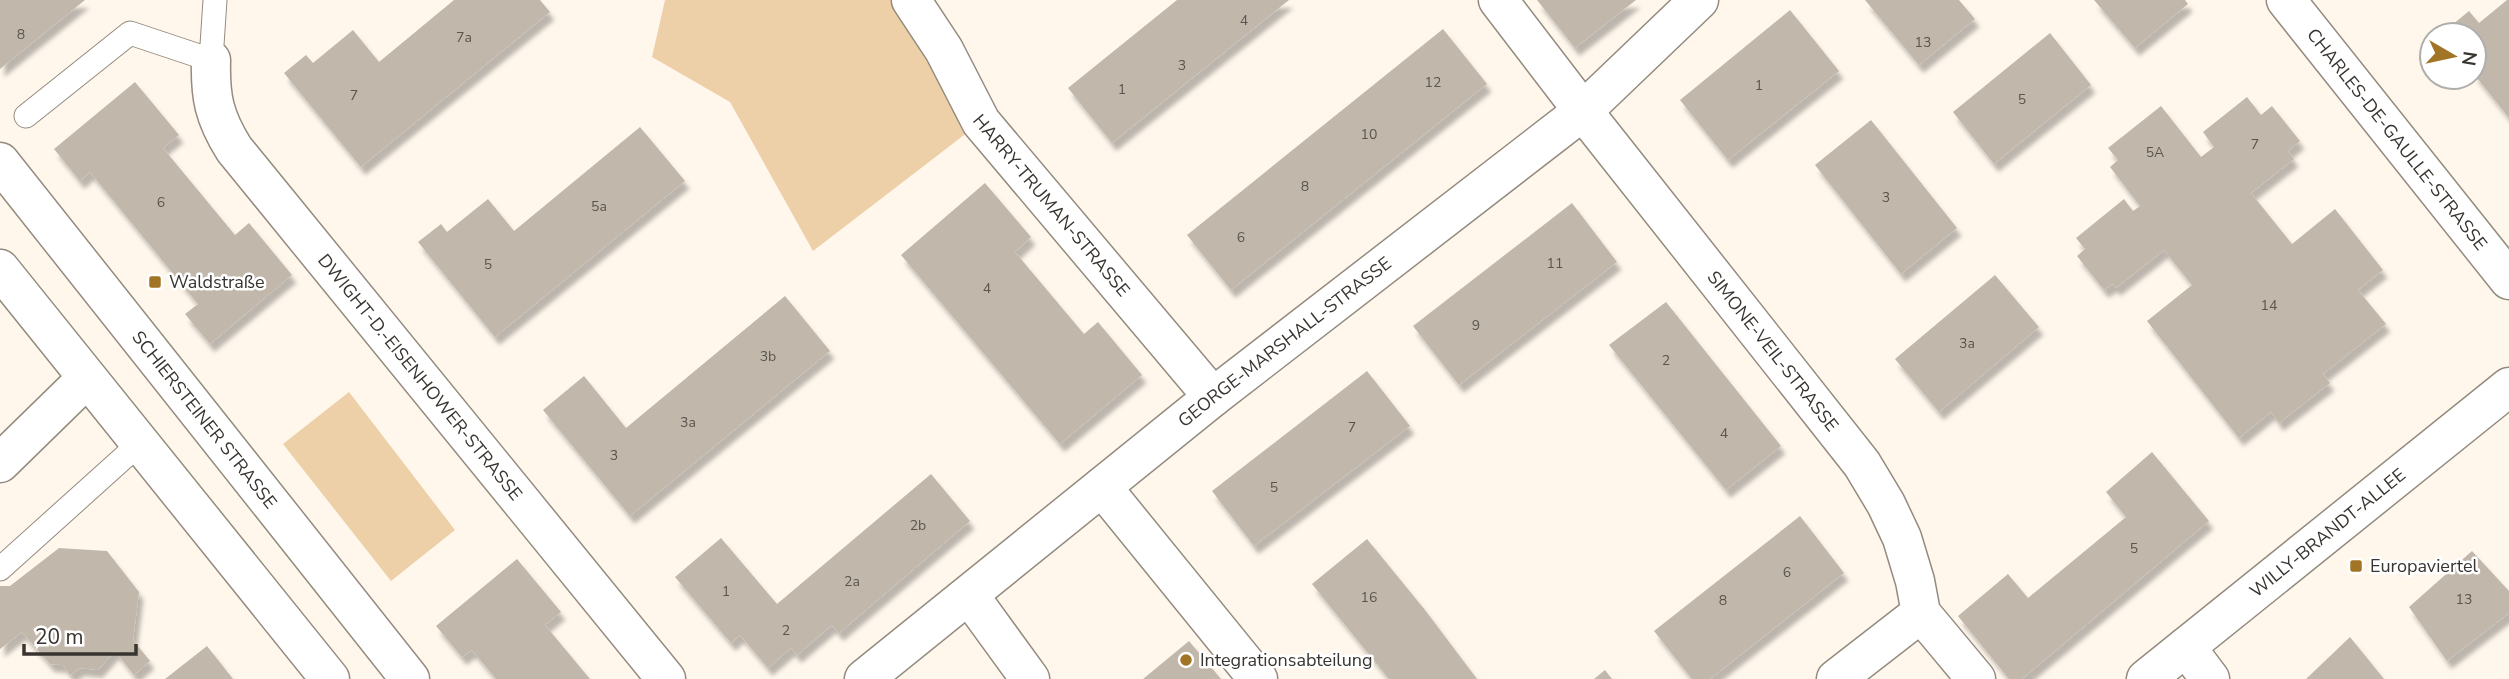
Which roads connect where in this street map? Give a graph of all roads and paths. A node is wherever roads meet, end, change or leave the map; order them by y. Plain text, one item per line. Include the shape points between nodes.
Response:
1 (215, 0) edge
2 (911, 0) edge
3 (1498, 0) edge
4 (1699, 0) edge
5 (2286, 0) edge
6 (211, 60) junction
7 (1583, 111) junction
8 (26, 116) dead end
9 (0, 162) edge
10 (0, 269) edge
11 (2509, 279) edge
12 (88, 378) junction
13 (2509, 387) edge
14 (1213, 397) junction
15 (140, 443) junction
16 (0, 463) edge
17 (1102, 487) junction
18 (0, 569) edge
19 (969, 595) junction
20 (1921, 613) junction
21 (2186, 647) junction
22 (330, 679) edge
23 (410, 679) edge
24 (666, 679) edge
25 (864, 679) edge
26 (1030, 679) edge
27 (1258, 679) edge
28 (1836, 679) edge
29 (1976, 679) edge
30 (2146, 679) edge
31 (2210, 679) edge

1 - 6 lane
2 - 14 street, HARRY-TRUMAN-STRASSE via 944,50 981,122
3 - 7 street, SIMONE-VEIL-STRASSE
4 - 7 street, GEORGE-MARSHALL-STRASSE
5 - 11 street, CHARLES-DE-GAULLE-STRASSE
6 - 8 lane via 130,33
6 - 24 street, DWIGHT-D.-EISENHOWER-STRASSE via 210,90 219,126 234,149
7 - 14 street, GEORGE-MARSHALL-STRASSE
7 - 20 street, SIMONE-VEIL-STRASSE via 1862,464 1902,538
9 - 23 street, SCHIERSTEINER STRASSE
10 - 12 street
12 - 15 street
12 - 16 street
13 - 21 street, WILLY-BRANDT-ALLEE
14 - 17 street, GEORGE-MARSHALL-STRASSE
15 - 18 lane
15 - 22 street
17 - 19 street, GEORGE-MARSHALL-STRASSE
17 - 27 street
19 - 25 street, GEORGE-MARSHALL-STRASSE
19 - 26 street
20 - 28 street
20 - 29 street, SIMONE-VEIL-STRASSE
21 - 30 street, WILLY-BRANDT-ALLEE
21 - 31 street

